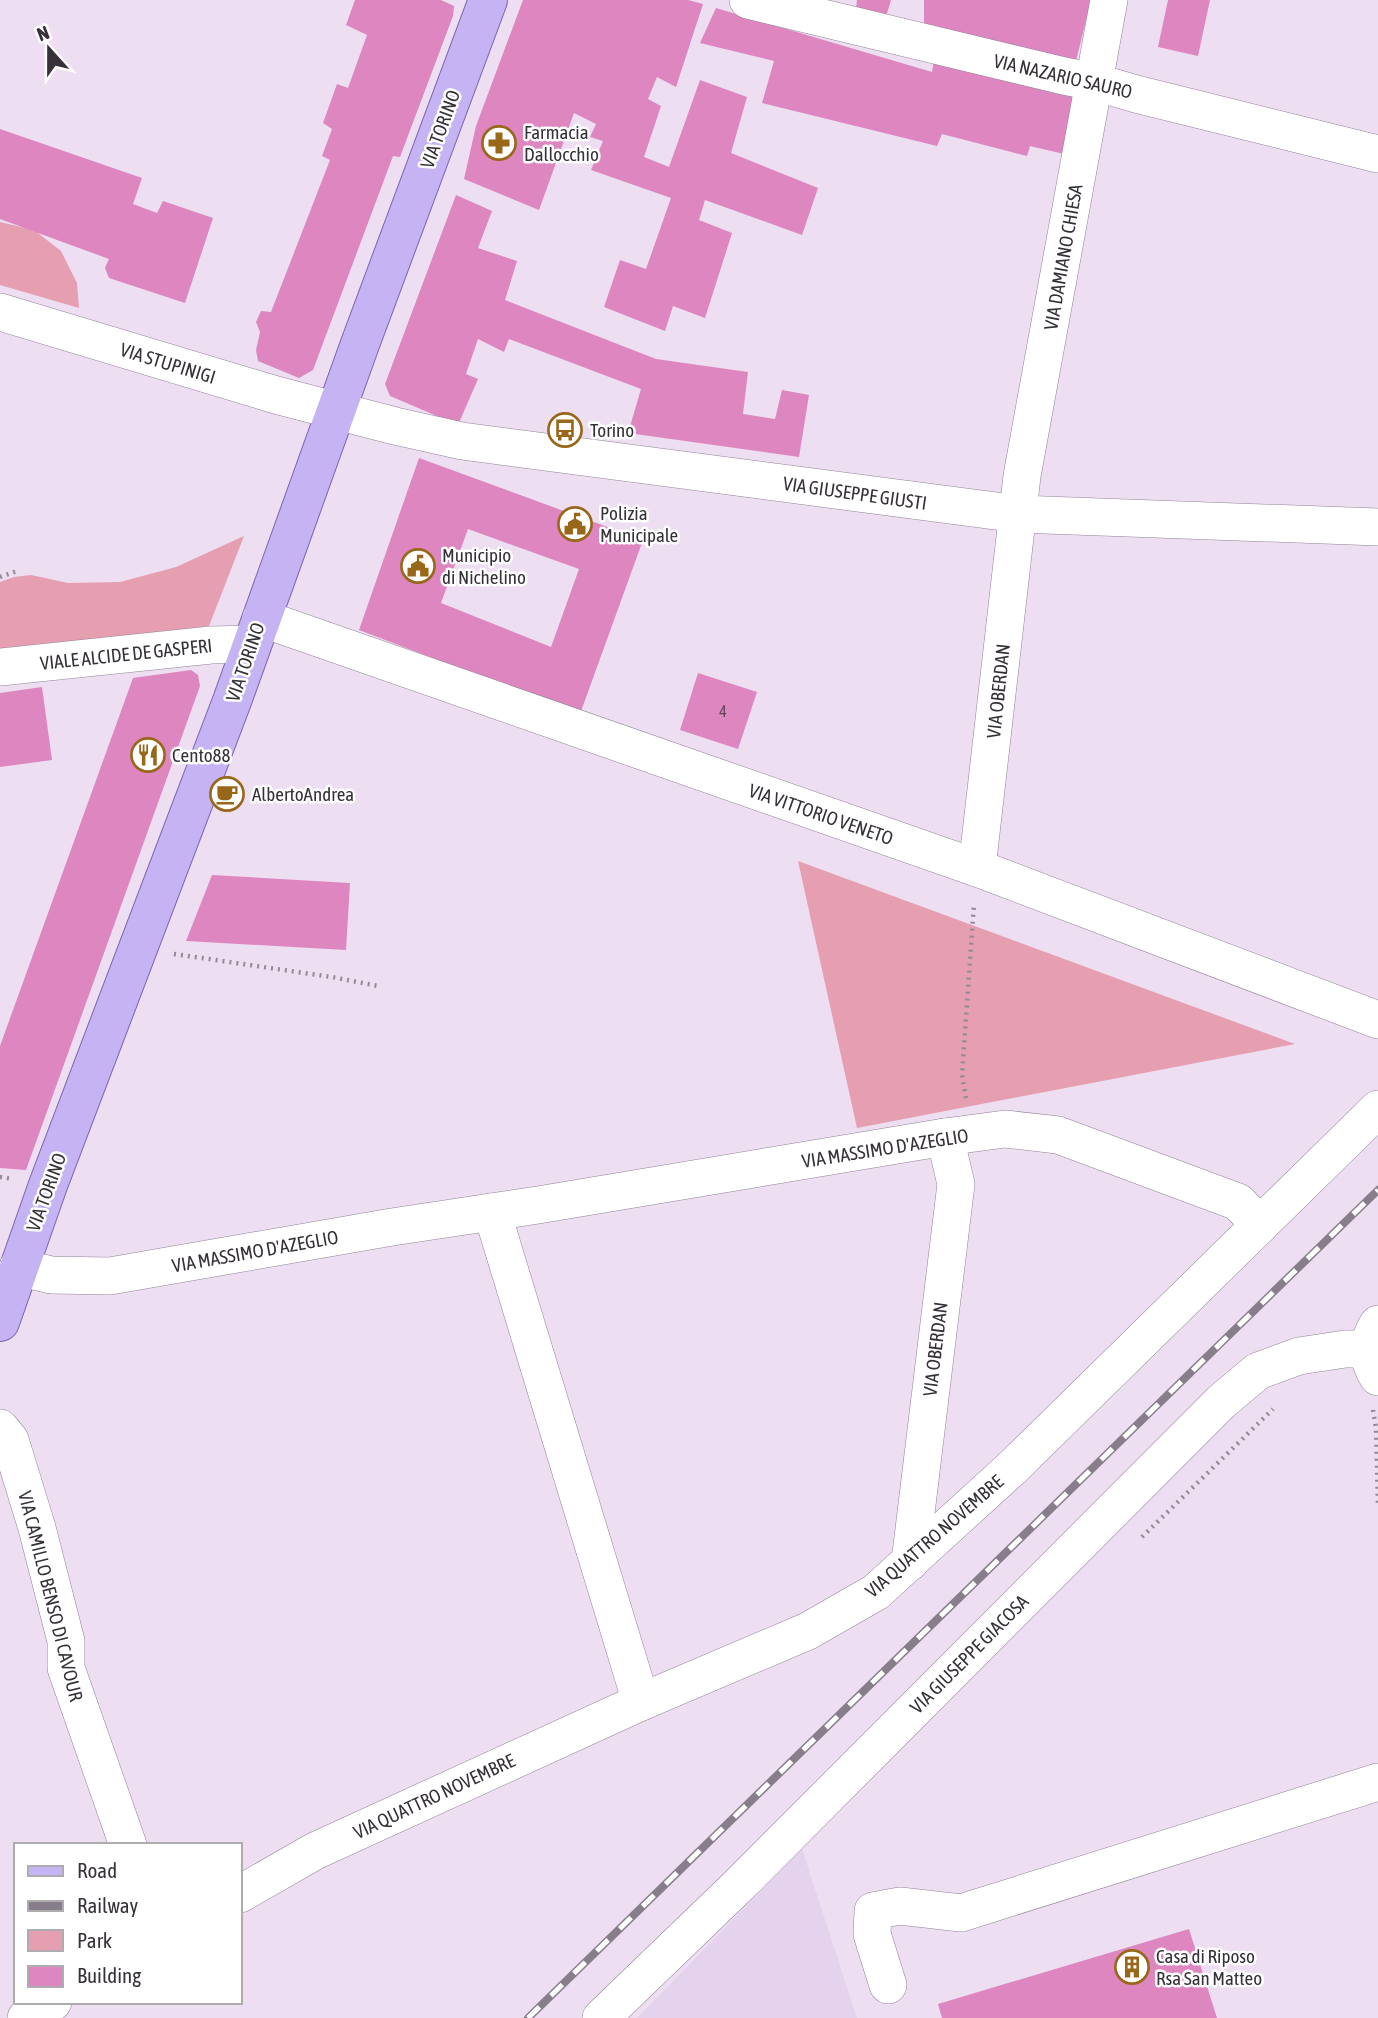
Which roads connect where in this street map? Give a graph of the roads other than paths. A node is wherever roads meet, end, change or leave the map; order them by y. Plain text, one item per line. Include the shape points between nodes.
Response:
1 (488, 0) edge
2 (748, 0) edge
3 (1109, 0) edge
4 (1094, 82) junction
5 (1378, 154) edge
6 (0, 313) edge
7 (337, 411) junction
8 (1018, 514) junction
9 (1378, 527) edge
10 (256, 631) junction
11 (0, 667) edge
12 (977, 868) junction
13 (1378, 1020) edge
14 (1378, 1109) edge
15 (959, 1135) junction
16 (492, 1212) junction
17 (1260, 1225) junction
18 (18, 1267) junction
19 (0, 1322) edge
20 (1372, 1373) edge
21 (0, 1428) edge
22 (910, 1562) junction
23 (641, 1702) junction
24 (1378, 1782) edge
25 (127, 1843) edge
26 (242, 1893) edge
27 (888, 1985) dead end
28 (50, 2004) edge
29 (26, 2018) edge
30 (601, 2018) edge

1 - 7 main road, VIA TORINO
2 - 4 street, VIA NAZARIO SAURO
3 - 4 street, VIA DAMIANO CHIESA
4 - 5 street, VIA NAZARIO SAURO
4 - 8 street, VIA DAMIANO CHIESA
6 - 7 street, VIA STUPINIGI
7 - 8 street, VIA GIUSEPPE GIUSTI via 462,441
7 - 10 main road, VIA TORINO
8 - 9 street, VIA GIUSEPPE GIUSTI
8 - 12 street, VIA OBERDAN
10 - 11 street, VIALE ALCIDE DE GASPERI via 211,645
10 - 12 street, VIA VITTORIO VENETO
10 - 18 main road, VIA TORINO
12 - 13 street, VIA VITTORIO VENETO
14 - 17 street, VIA QUATTRO NOVEMBRE
15 - 16 street, VIA MASSIMO D'AZEGLIO
15 - 17 street, VIA MASSIMO D'AZEGLIO via 1005,1129 1059,1135 1238,1202
15 - 22 street, VIA OBERDAN
16 - 18 street, VIA MASSIMO D'AZEGLIO via 110,1276 51,1275
16 - 23 street
17 - 22 street, VIA QUATTRO NOVEMBRE
18 - 19 main road, VIA TORINO
20 - 30 street, VIA GIUSEPPE GIACOSA via 1345,1349 1299,1356 1258,1371 1221,1402
21 - 25 street, VIA CAMILLO BENSO DI CAVOUR via 10,1440 37,1528 66,1641 66,1668
22 - 23 street, VIA QUATTRO NOVEMBRE via 876,1592 808,1631
23 - 26 street, VIA QUATTRO NOVEMBRE via 315,1851
24 - 27 street via 961,1913 900,1906 873,1911 872,1934
28 - 29 street

